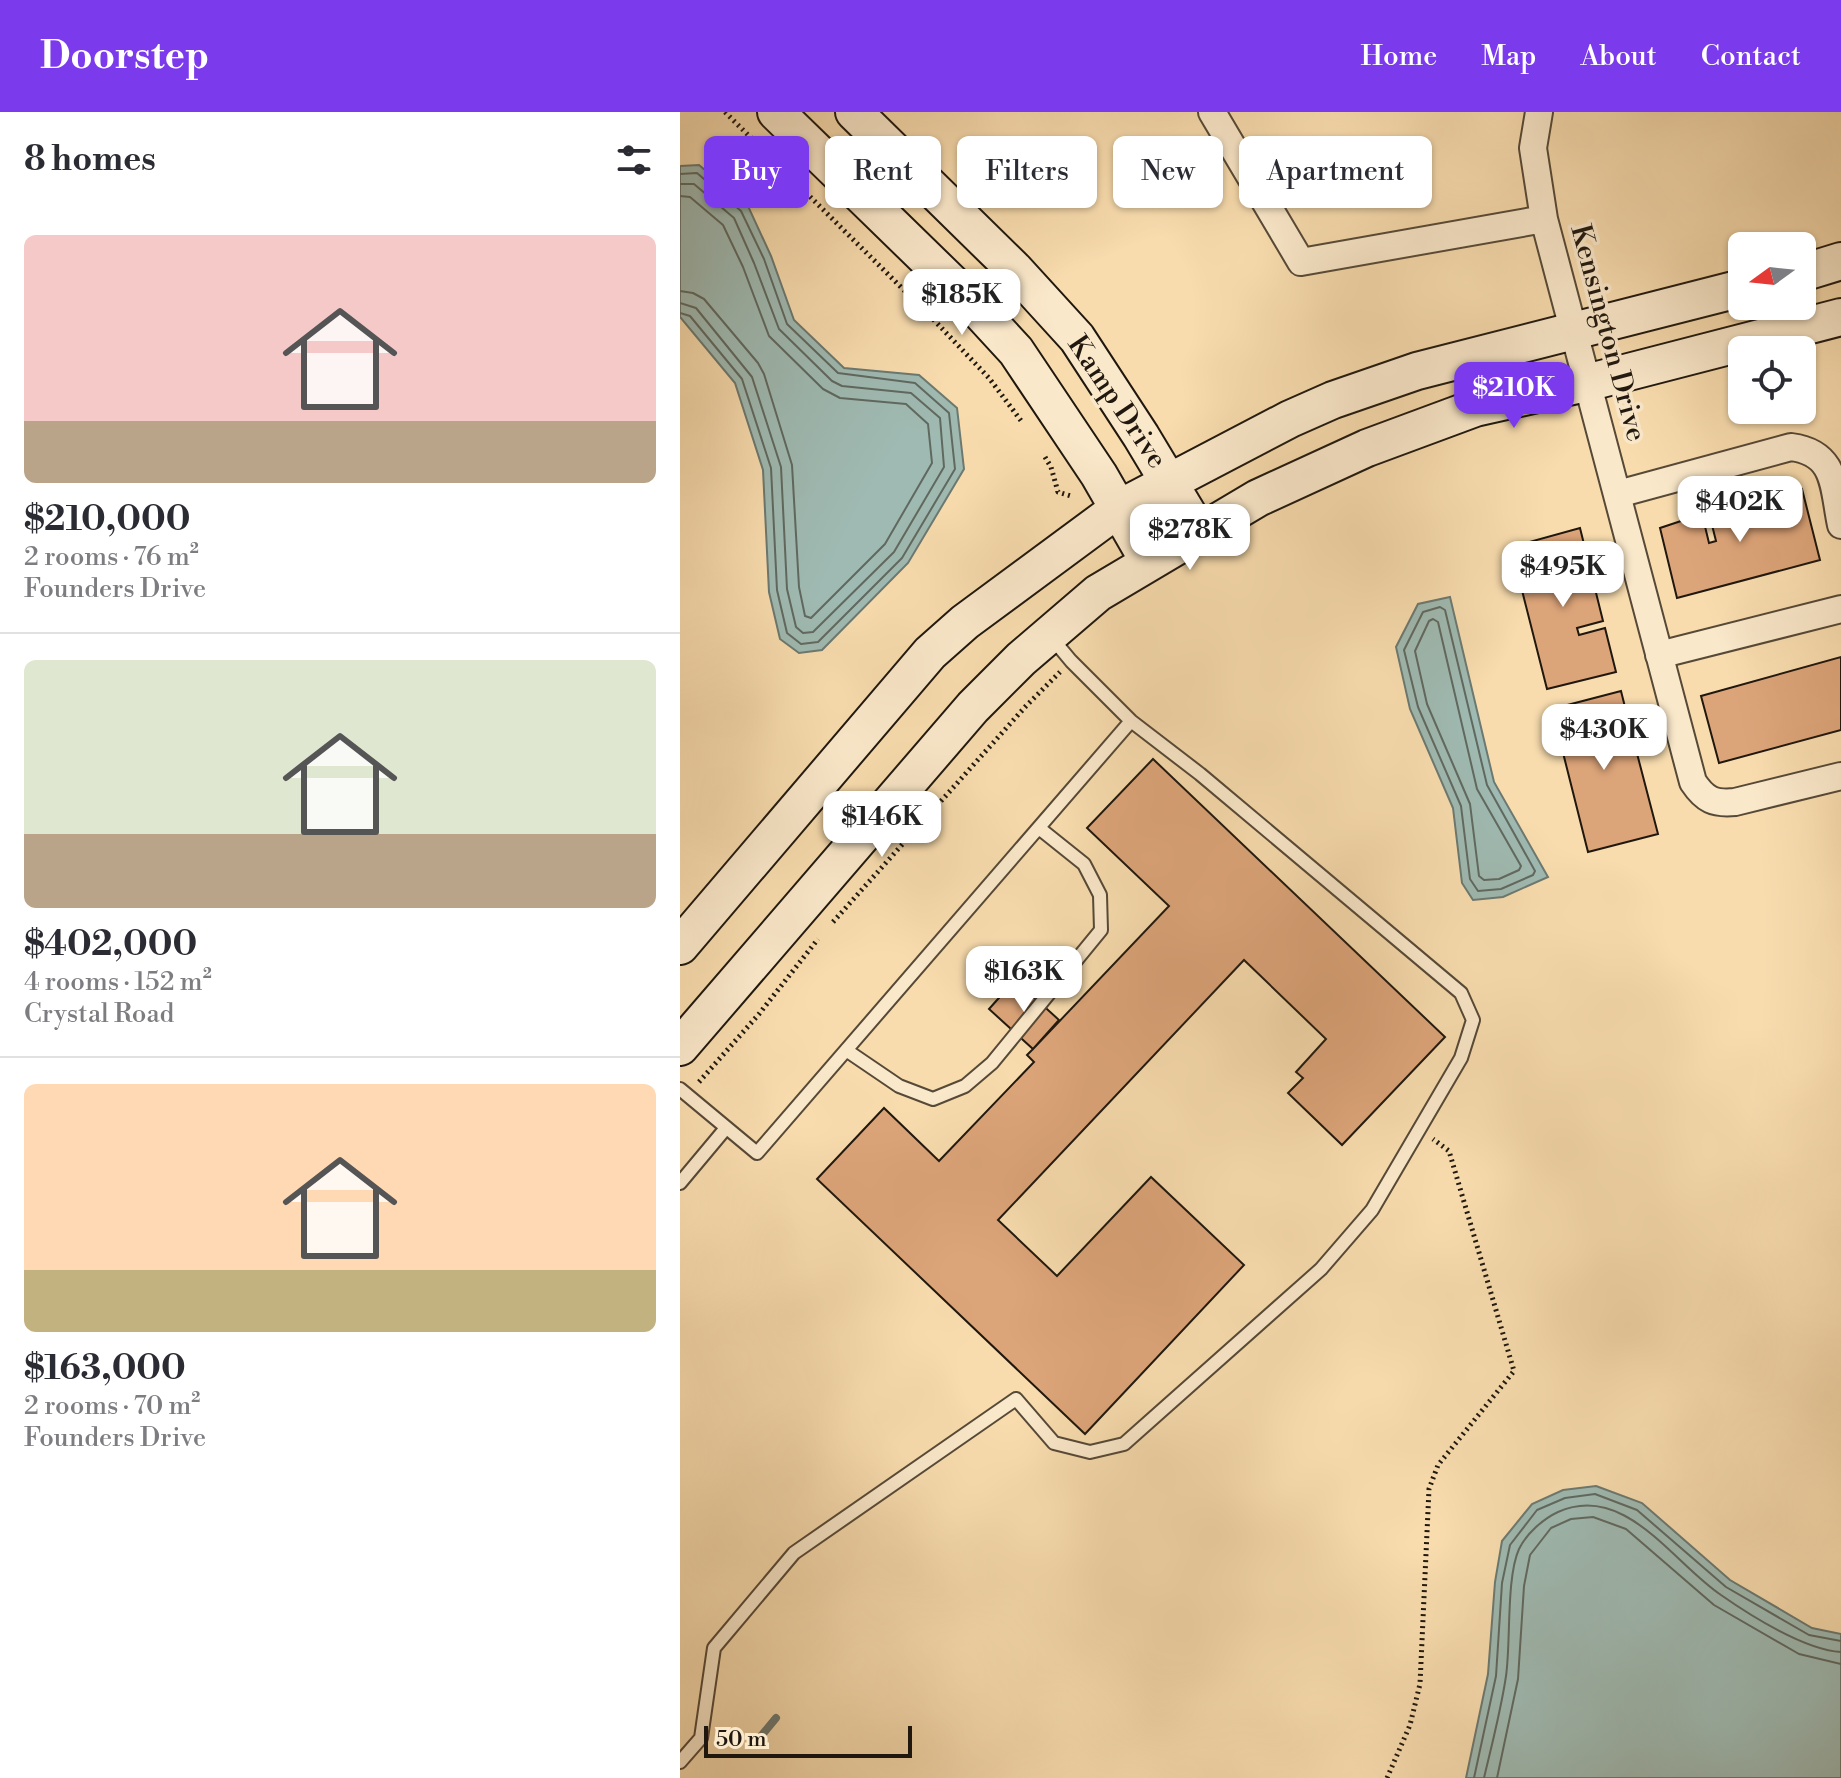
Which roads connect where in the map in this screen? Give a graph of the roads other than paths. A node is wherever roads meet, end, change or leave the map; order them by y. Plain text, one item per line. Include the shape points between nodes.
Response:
1 (776, 112) edge
2 (854, 112) edge
3 (1212, 112) edge
4 (1539, 112) edge
5 (1544, 219) junction
6 (1841, 261) edge
7 (1816, 269) edge
8 (1728, 292) edge
9 (1841, 317) edge
10 (1573, 331) junction
11 (1586, 383) junction
12 (1169, 481) junction
13 (1618, 494) junction
14 (1118, 509) junction
15 (1841, 525) edge
16 (1198, 531) junction
17 (1149, 562) junction
18 (1841, 609) edge
19 (1060, 648) junction
20 (1659, 655) junction
21 (1131, 721) junction
22 (1841, 776) edge
23 (1039, 828) junction
24 (680, 946) edge
25 (680, 1047) edge
26 (846, 1050) junction
27 (684, 1092) edge
28 (726, 1128) junction
29 (680, 1183) edge
30 (680, 1762) edge

1 - 14 main road, Kamp Drive via 1016,351
2 - 12 main road, Kamp Drive via 1077,338
3 - 5 street via 1301,262
4 - 5 street, Kensington Drive via 1533,148
5 - 10 street, Kensington Drive
6 - 7 main road
8 - 10 main road
9 - 11 main road
10 - 11 street, Kensington Drive
10 - 12 main road via 1417,371 1333,400
11 - 13 street, Kensington Drive
11 - 16 main road via 1427,424 1258,498
12 - 14 main road
12 - 16 main road, Kamp Drive
13 - 15 street via 1791,447 1806,449 1820,456 1829,472
13 - 20 street, Kensington Drive
14 - 17 main road, Kamp Drive
14 - 24 main road via 930,653
16 - 17 main road
17 - 19 main road via 1098,593
18 - 20 street
19 - 21 lane
19 - 25 main road via 1021,659 973,707
20 - 22 street, Kensington Drive via 1693,782 1704,798 1735,802
21 - 23 lane
21 - 30 lane via 1461,993 1473,1020 1461,1058 1372,1210 1321,1269 1124,1444 1090,1452 1054,1443 1016,1399 794,1553 714,1648 701,1738
23 - 26 lane
23 - 26 lane via 1084,864 1100,895 1101,930 992,1063 965,1086 933,1099 899,1086
26 - 28 lane via 757,1153
27 - 28 lane
28 - 29 lane

